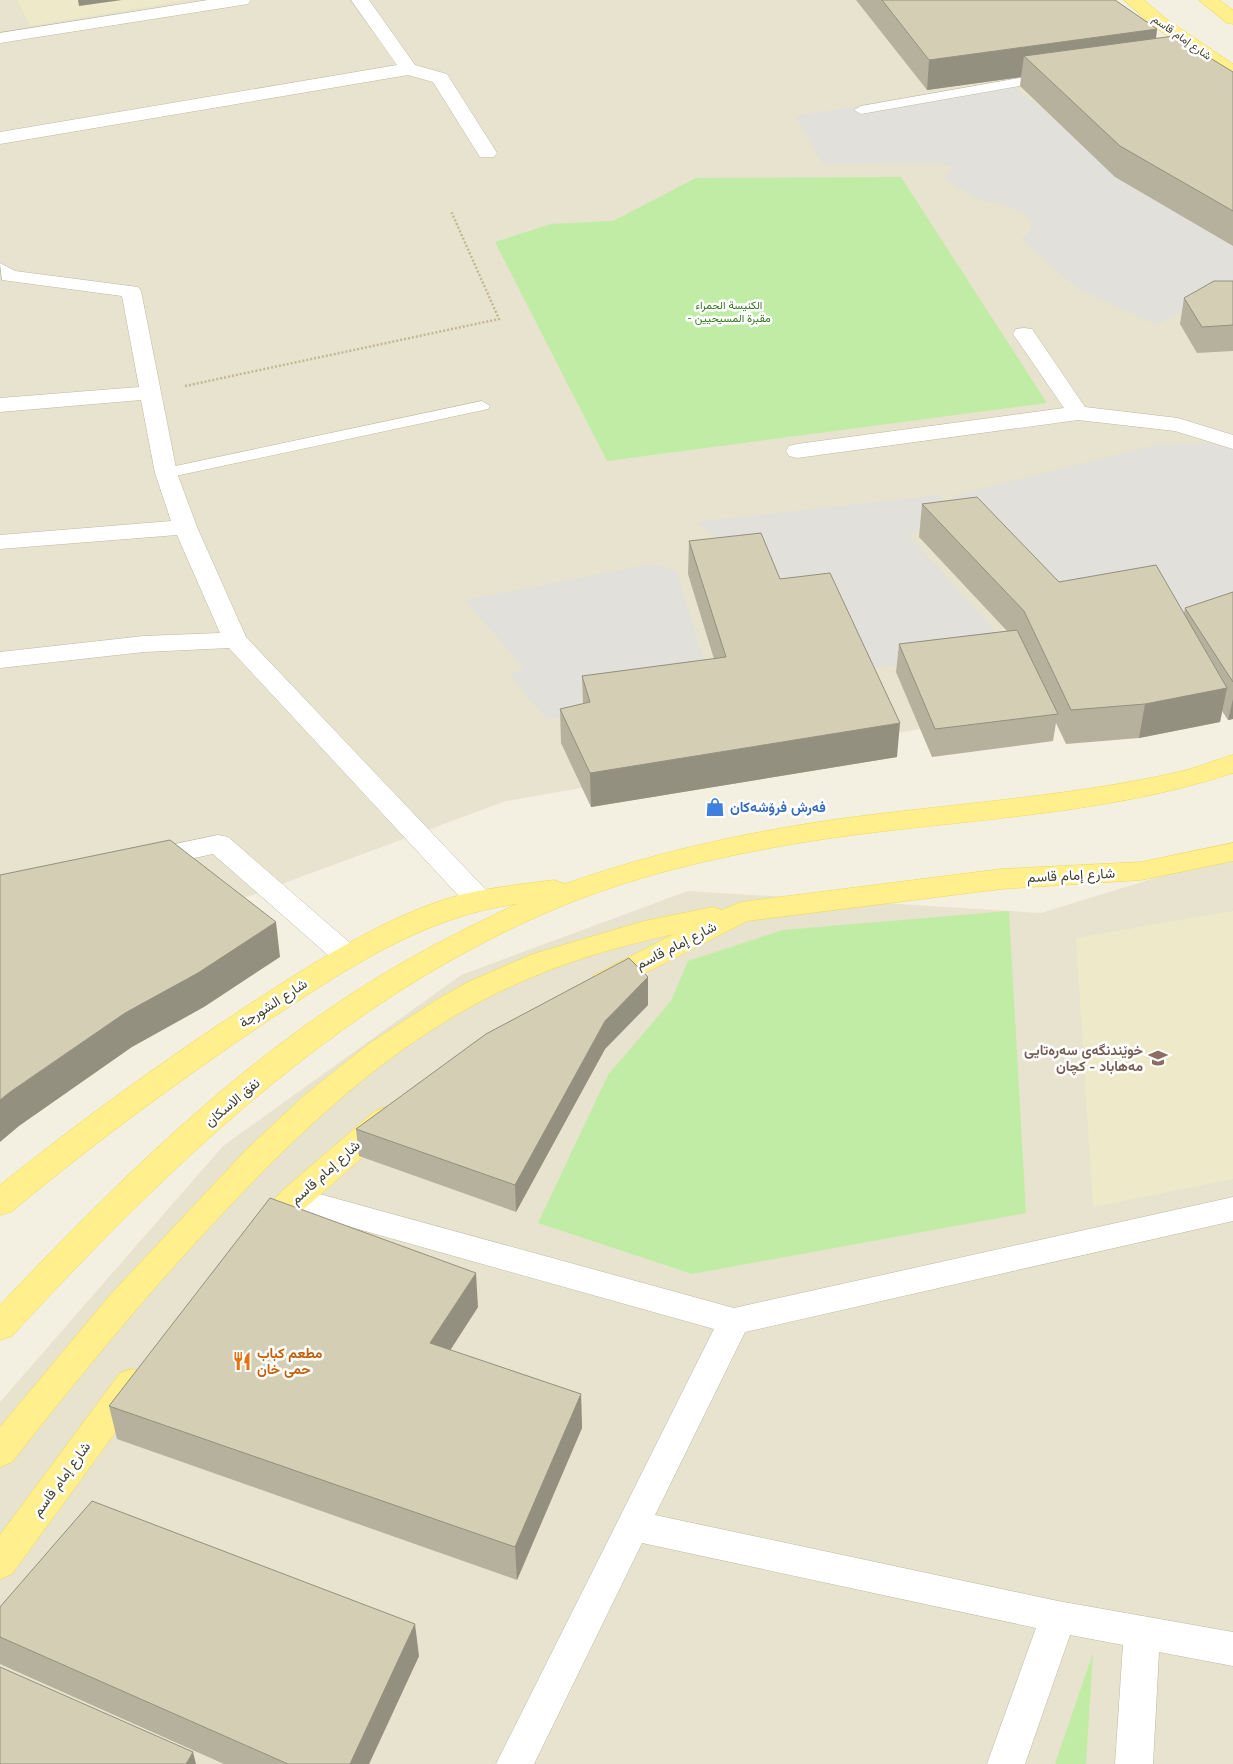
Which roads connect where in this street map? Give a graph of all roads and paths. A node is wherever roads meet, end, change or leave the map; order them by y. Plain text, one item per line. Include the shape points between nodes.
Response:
1 (242, 0) edge
2 (360, 0) edge
3 (1132, 0) edge
4 (1208, 0) edge
5 (1233, 19) edge
6 (0, 38) edge
7 (1200, 51) junction
8 (1181, 54) edge
9 (409, 69) junction
10 (1233, 72) edge
11 (1065, 74) edge
12 (861, 110) dead end
13 (0, 138) edge
14 (487, 153) dead end
15 (451, 210) dead end
16 (0, 269) edge
17 (1024, 334) dead end
18 (150, 393) junction
19 (0, 405) edge
20 (482, 406) dead end
21 (1078, 413) junction
22 (1233, 442) edge
23 (797, 451) dead end
24 (166, 473) junction
25 (185, 527) junction
26 (0, 542) edge
27 (235, 640) junction
28 (0, 660) edge
29 (1233, 764) edge
30 (1233, 852) edge
31 (123, 864) edge
32 (586, 887) junction
33 (479, 900) junction
34 (741, 912) junction
35 (347, 956) junction
36 (580, 995) edge
37 (408, 1101) edge
38 (294, 1199) junction
39 (0, 1203) edge
40 (1233, 1209) edge
41 (245, 1249) edge
42 (734, 1321) junction
43 (0, 1327) edge
44 (151, 1358) edge
45 (0, 1452) edge
46 (633, 1526) junction
47 (0, 1563) edge
48 (1058, 1617) junction
49 (1142, 1633) junction
50 (1233, 1649) edge
51 (515, 1764) edge
52 (1006, 1764) edge
53 (1134, 1764) edge

1 - 6 street
2 - 9 street
3 - 7 main road, شارع إمام قاسم
4 - 5 main road
7 - 8 lane
7 - 10 main road, شارع إمام قاسم
9 - 13 street
9 - 14 street via 440,78
11 - 12 lane
15 - 18 path via 499,319
16 - 18 street via 9,276 132,292
17 - 21 street
18 - 19 street
18 - 24 street
20 - 24 lane
21 - 22 street via 1178,425
21 - 23 street
24 - 25 street
25 - 26 street
25 - 27 street
27 - 28 street via 144,644
27 - 33 street
29 - 32 main road via 1176,782 1105,795 749,843 620,874
30 - 34 main road, شارع إمام قاسم via 1141,871 1001,879
31 - 35 street via 218,844
32 - 33 main road, شارع الشورجة
32 - 43 main road, نفق الاسكان via 500,923 366,999 240,1094 113,1210
33 - 35 main road, شارع الشورجة via 426,918
34 - 36 main road, شارع إمام قاسم
34 - 45 main road via 586,946 488,985 392,1041 308,1110 228,1187 126,1297
35 - 39 main road, شارع الشورجة via 187,1060 104,1120
37 - 38 main road, شارع إمام قاسم
38 - 41 main road, شارع إمام قاسم
38 - 42 street
40 - 42 street
42 - 46 street
44 - 47 main road, شارع إمام قاسم
46 - 48 street
46 - 51 street
48 - 49 street
48 - 52 street
49 - 50 street
49 - 53 street

